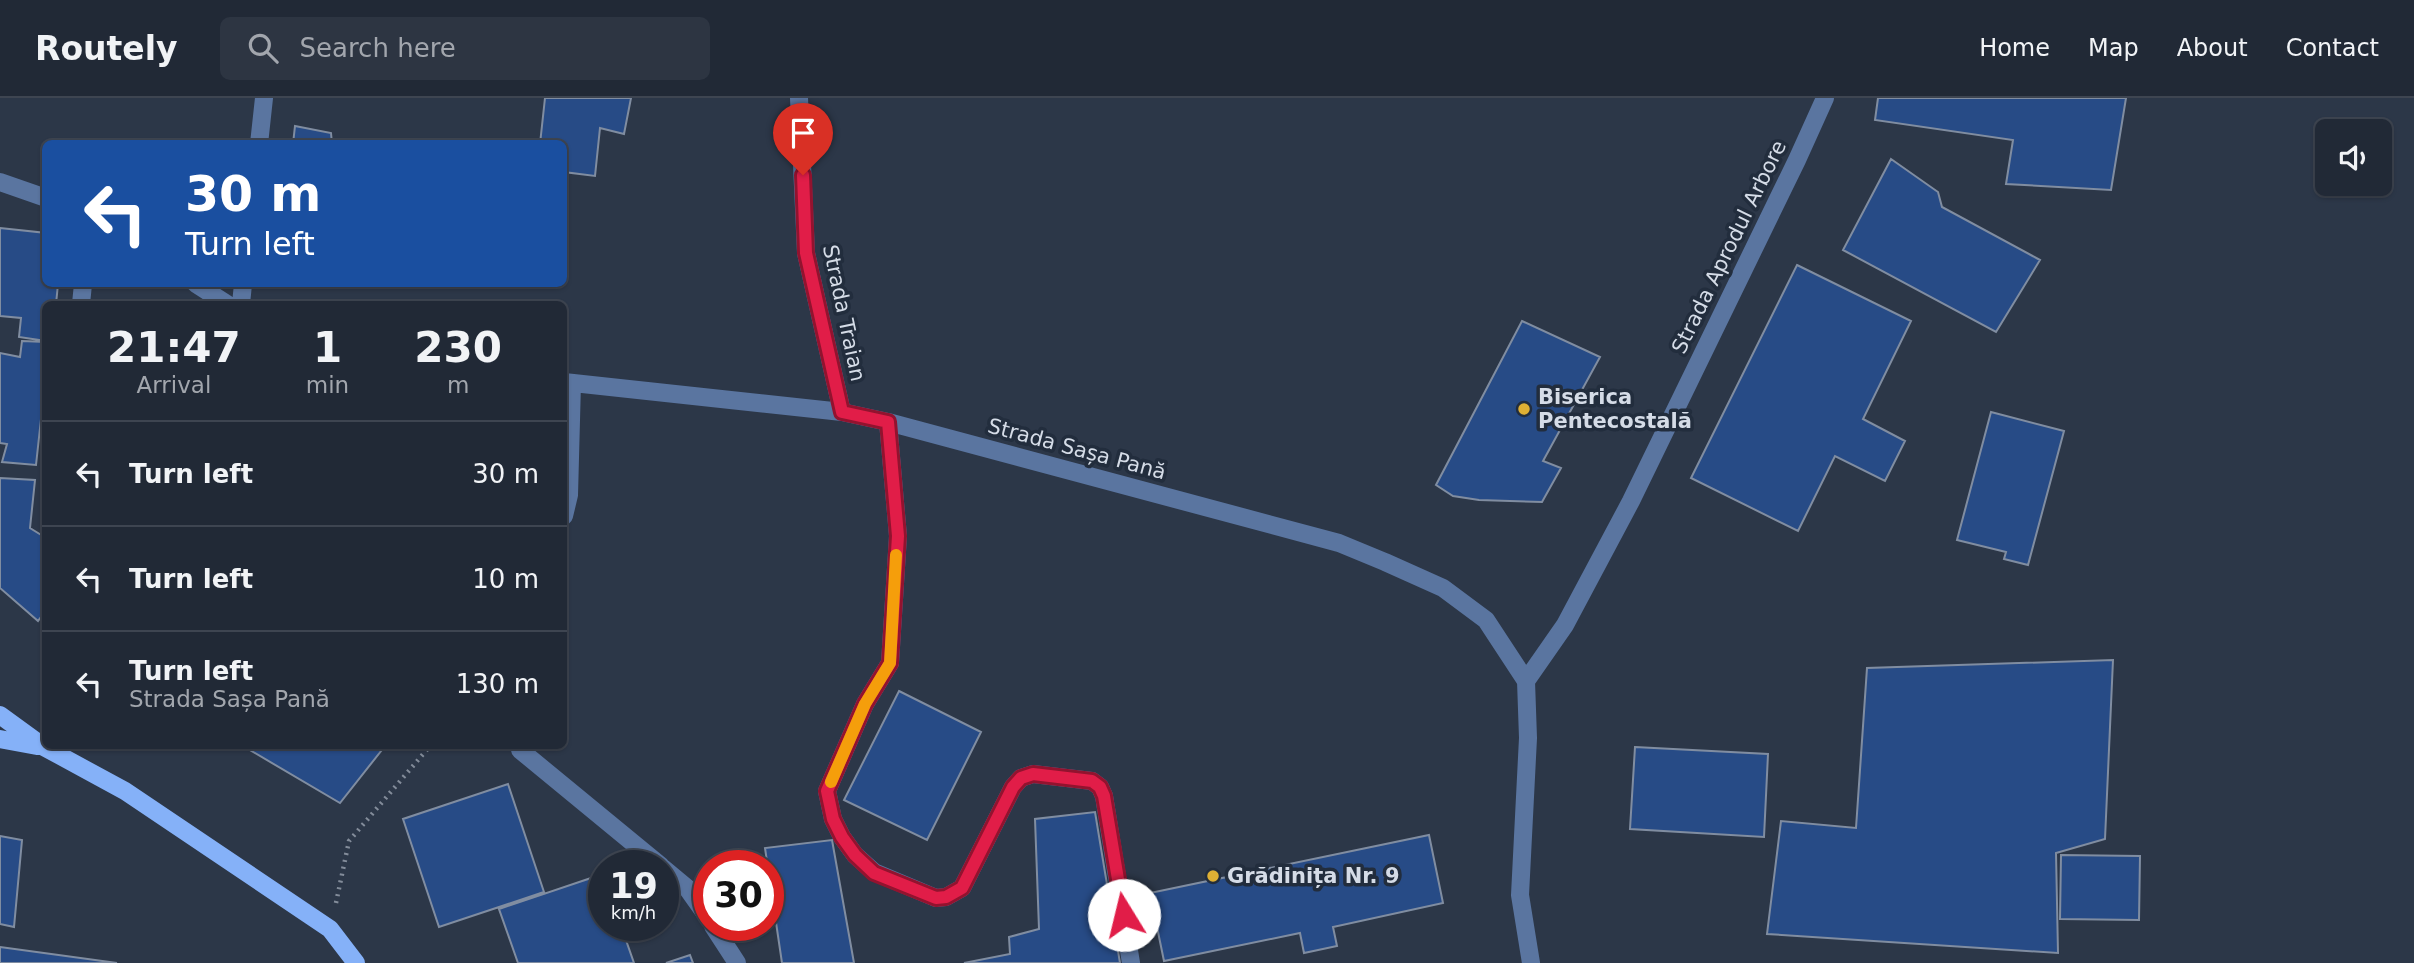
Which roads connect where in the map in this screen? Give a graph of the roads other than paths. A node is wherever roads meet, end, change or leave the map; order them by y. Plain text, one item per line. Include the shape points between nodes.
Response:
1 (264, 98) edge
2 (799, 98) edge
3 (1825, 98) edge
4 (259, 140) edge
5 (0, 183) edge
6 (42, 197) edge
7 (201, 287) edge
8 (222, 301) edge
9 (568, 383) edge
10 (842, 412) junction
11 (888, 422) junction
12 (567, 503) edge
13 (1526, 681) junction
14 (0, 715) edge
15 (0, 739) edge
16 (42, 746) edge
17 (42, 747) edge
18 (48, 749) edge
19 (520, 750) dead end
20 (641, 850) edge
21 (679, 881) edge
22 (693, 896) edge
23 (723, 941) edge
24 (356, 963) edge
25 (737, 963) edge
26 (1131, 963) edge
27 (1531, 963) edge

1 - 4 street
2 - 10 street, Strada Traian via 806,253
3 - 13 street, Strada Aprodul Arbore via 1631,501 1565,625
5 - 6 street
7 - 8 street
9 - 10 street, Strada Sașa Pană
9 - 12 street
10 - 11 street, Strada Sașa Pană
11 - 13 street, Strada Sașa Pană via 1339,543 1443,588 1486,620
11 - 26 street via 898,536 890,663 865,704 827,791 833,819 855,855 874,873 936,898 946,897 962,888 1021,778 1033,774 1092,781 1104,796
13 - 27 street via 1528,738 1520,895
14 - 16 main road
15 - 17 main road
18 - 24 main road via 125,791 330,929
19 - 20 street
21 - 22 street
23 - 25 street

